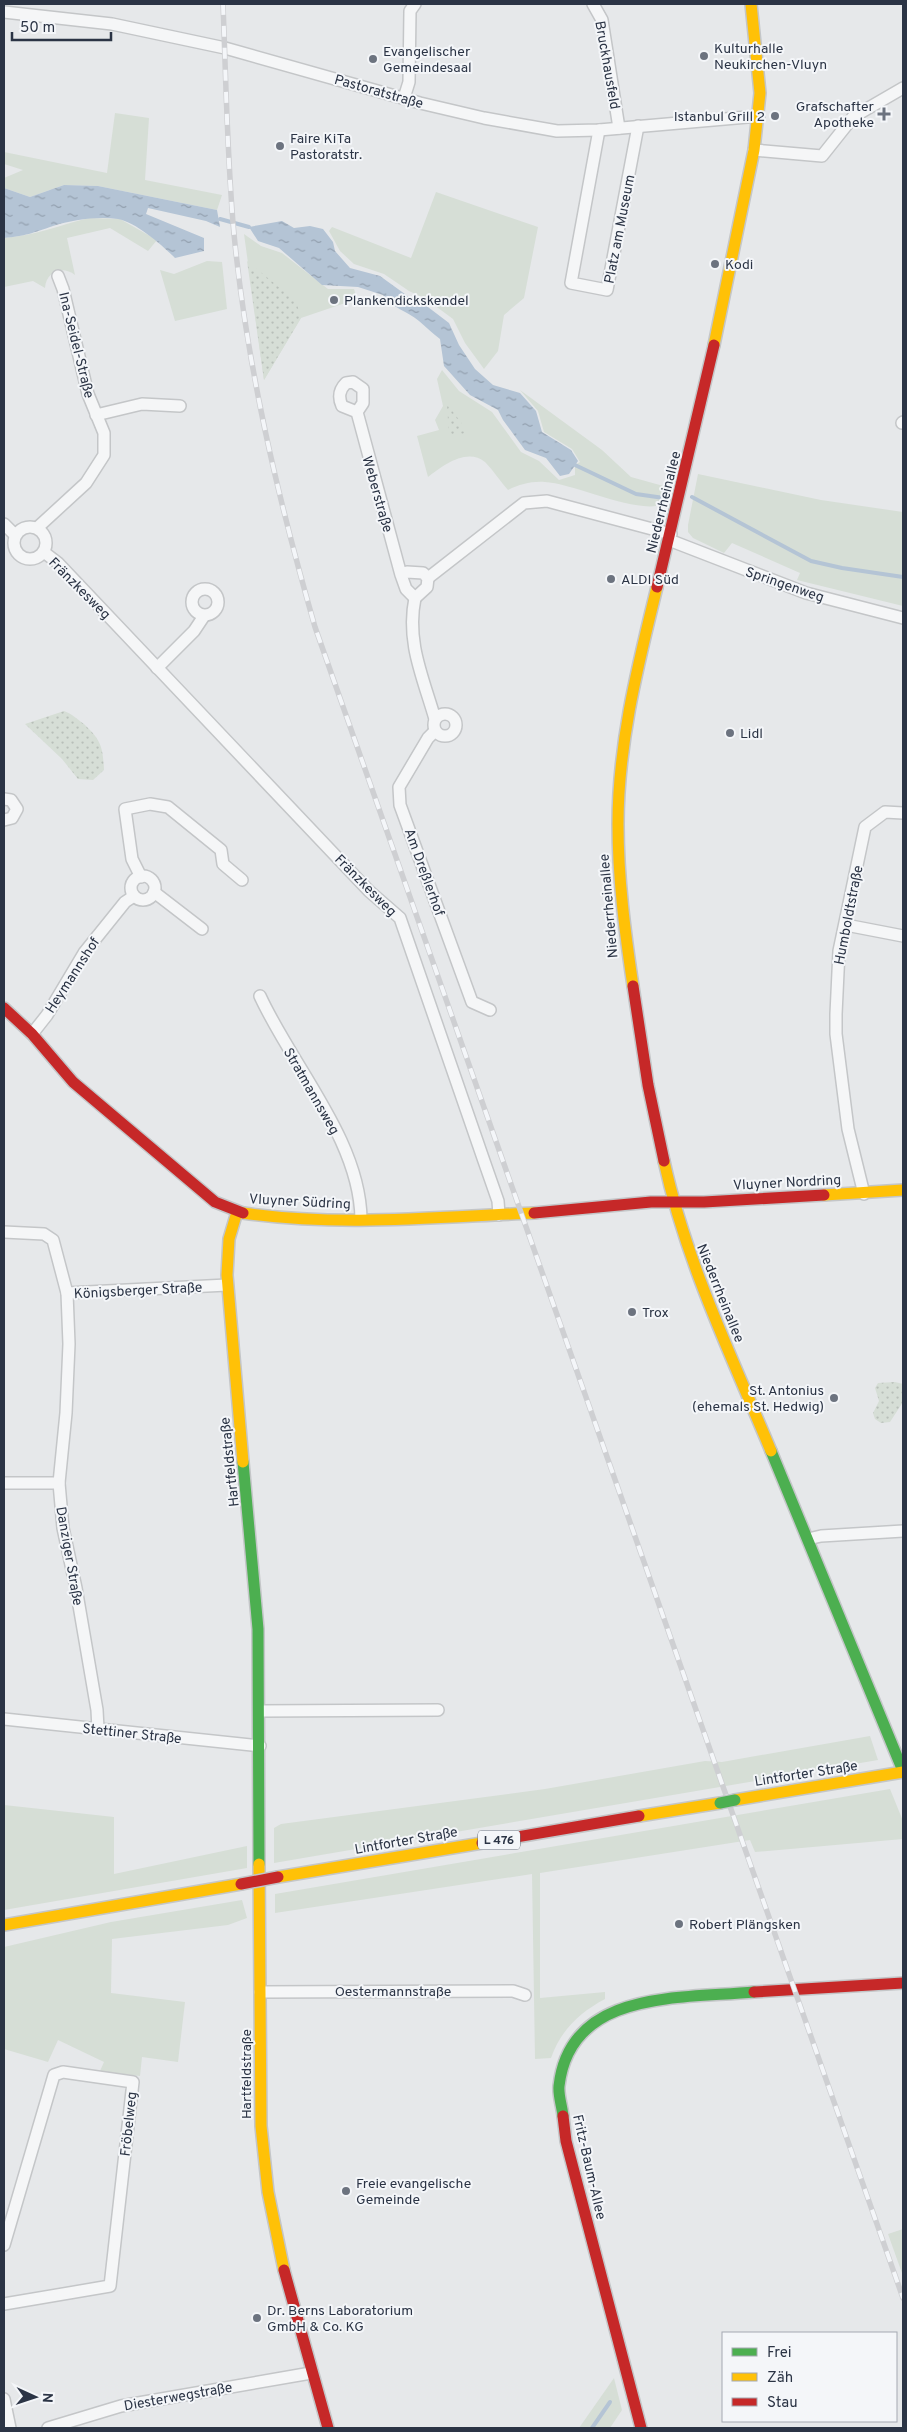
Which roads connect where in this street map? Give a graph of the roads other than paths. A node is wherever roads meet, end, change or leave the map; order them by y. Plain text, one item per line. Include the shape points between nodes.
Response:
1 (415, 4) edge
2 (592, 4) edge
3 (751, 4) edge
4 (4, 12) edge
5 (903, 88) edge
6 (404, 98) junction
7 (759, 116) junction
8 (638, 126) junction
9 (619, 128) junction
10 (599, 130) junction
11 (754, 150) junction
12 (58, 276) dead end
13 (180, 406) dead end
14 (357, 412) dead end
15 (96, 415) junction
16 (4, 524) edge
17 (38, 528) junction
18 (15, 535) junction
19 (670, 537) junction
20 (44, 553) junction
21 (401, 575) junction
22 (428, 578) junction
23 (415, 598) junction
24 (204, 616) dead end
25 (903, 618) edge
26 (157, 668) junction
27 (4, 799) edge
28 (903, 813) edge
29 (4, 820) edge
30 (141, 877) junction
31 (242, 880) dead end
32 (154, 892) junction
33 (134, 896) junction
34 (846, 925) junction
35 (202, 930) dead end
36 (903, 936) edge
37 (260, 996) dead end
38 (4, 1008) edge
39 (490, 1010) dead end
40 (32, 1034) junction
41 (903, 1190) edge
42 (864, 1194) junction
43 (673, 1201) junction
44 (237, 1212) junction
45 (499, 1215) junction
46 (361, 1218) junction
47 (4, 1232) edge
48 (226, 1285) junction
49 (67, 1293) junction
50 (4, 1483) edge
51 (59, 1483) junction
52 (903, 1530) edge
53 (808, 1539) junction
54 (438, 1710) dead end
55 (259, 1711) junction
56 (4, 1718) edge
57 (98, 1729) junction
58 (260, 1746) junction
59 (903, 1772) edge
60 (4, 1925) edge
61 (903, 1978) edge
62 (903, 1983) edge
63 (873, 1984) junction
64 (260, 1992) junction
65 (524, 1996) dead end
66 (4, 2246) edge
67 (4, 2304) edge
68 (311, 2373) junction
69 (4, 2399) edge
70 (10, 2428) edge
71 (48, 2428) edge
72 (328, 2428) edge
73 (641, 2428) edge

1 - 6 street via 410,11 409,82
2 - 9 street, Bruckhausfeld via 602,20
3 - 7 street, Niederrheinallee via 758,57
4 - 6 street, Pastoratstraße via 112,24 225,48
5 - 11 street via 853,117 822,156
6 - 10 street, Pastoratstraße via 484,118 557,131
7 - 8 street, Pastoratstraße
7 - 11 street, Niederrheinallee
8 - 9 street, Pastoratstraße
8 - 10 street, Platz am Museum via 607,290 571,284
9 - 10 street, Pastoratstraße
11 - 19 street, Niederrheinallee via 705,392
12 - 15 street, Ina-Seidel-Straße
13 - 15 street, Ina-Seidel-Straße via 142,404
14 - 21 street, Weberstraße
15 - 17 street, Ina-Seidel-Straße via 104,433 104,455 86,484
16 - 18 street, Fränzkesweg
17 - 18 street via 22,529
17 - 20 street, Fränzkesweg via 46,537 48,546
18 - 20 street, Fränzkesweg via 13,546 17,554 35,560
19 - 22 street via 547,501 524,502
19 - 25 street, Springenweg via 806,593
19 - 43 street, Niederrheinallee via 633,685 624,754 618,851 621,907 642,1050
20 - 26 street, Fränzkesweg via 58,563
21 - 22 street via 423,573
21 - 23 street, Weberstraße
22 - 23 street via 427,587
23 - 39 street, Am Dreßlerhof via 412,639 435,725 399,787 400,805 472,1002
24 - 26 street via 194,631
26 - 45 street, Fränzkesweg via 369,892 400,918 498,1201
27 - 29 street via 12,800 16,809 12,818
28 - 34 street, Humboldtstraße via 885,812 865,827
30 - 31 street via 132,859 124,809 150,804 168,807 221,850 223,864
30 - 32 street via 153,883
30 - 33 street, Heymannshof via 132,885
32 - 33 street via 148,899
32 - 35 street
33 - 40 street, Heymannshof via 125,902 84,953
34 - 36 street
34 - 42 street, Humboldtstraße via 837,968 836,1034 848,1129
37 - 46 street, Stratmannsweg via 275,1029 338,1134 361,1198
38 - 40 street, Vluyner Südring
40 - 44 street, Vluyner Südring via 73,1082 215,1202
41 - 42 street, Vluyner Nordring
42 - 43 street, Vluyner Nordring
43 - 45 street, Vluyner Südring
43 - 53 street, Niederrheinallee via 716,1323
44 - 46 street, Vluyner Südring via 272,1217
44 - 48 street, Hartfeldstraße via 230,1227 226,1253
45 - 46 street, Vluyner Südring
47 - 49 street, Königsberger Straße via 44,1234 54,1240
48 - 49 street, Königsberger Straße
48 - 55 street, Hartfeldstraße via 258,1629
49 - 51 street, Danziger Straße via 69,1344
50 - 51 street
51 - 57 street, Danziger Straße via 63,1528 80,1607
52 - 53 street
53 - 59 street, Niederrheinallee
54 - 55 street
55 - 58 street, Hartfeldstraße
56 - 57 street, Stettiner Straße
57 - 58 street, Stettiner Straße
58 - 64 street, Hartfeldstraße
59 - 60 street, Lintforter Straße / L 476, bridge
61 - 63 street, Fritz-Baum-Allee
62 - 63 street, Fritz-Baum-Allee
63 - 73 street, Fritz-Baum-Allee via 655,2001 621,2007 590,2024 566,2055 559,2088 566,2142
64 - 65 street, Oestermannstraße via 513,1991
64 - 68 street, Hartfeldstraße via 261,2126 268,2192 287,2285
66 - 67 street, Fröbelweg via 54,2074 62,2072 133,2082 110,2286
68 - 71 street, Diesterwegstraße via 121,2406
68 - 72 street, Hartfeldstraße
69 - 70 street

